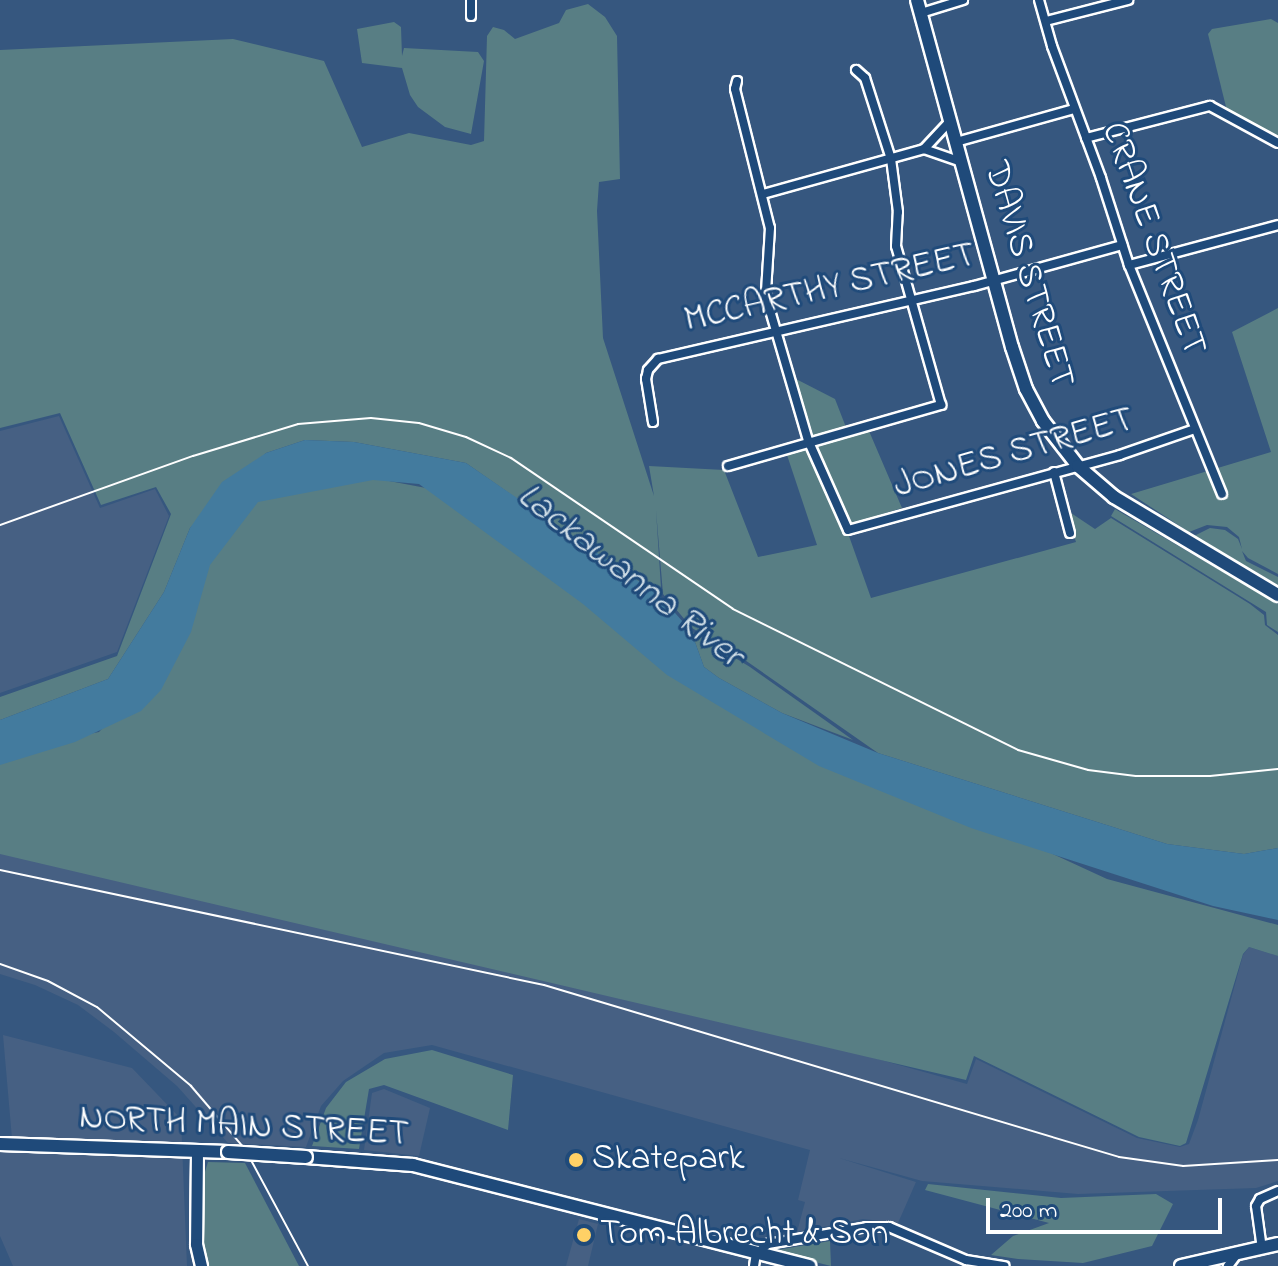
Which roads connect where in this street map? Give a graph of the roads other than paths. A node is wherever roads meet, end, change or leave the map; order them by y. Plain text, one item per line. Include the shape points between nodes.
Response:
1 (471, 0) edge
2 (963, 0) edge
3 (1039, 0) edge
4 (1128, 0) edge
5 (919, 6) edge
6 (471, 16) dead end
7 (1046, 21) junction
8 (856, 70) dead end
9 (737, 81) dead end
10 (1074, 109) junction
11 (950, 121) junction
12 (1086, 138) junction
13 (956, 142) junction
14 (1278, 143) edge
15 (924, 149) junction
16 (891, 159) junction
17 (961, 162) junction
18 (763, 194) junction
19 (1278, 225) edge
20 (1122, 245) junction
21 (1129, 265) junction
22 (993, 281) junction
23 (911, 301) junction
24 (778, 331) junction
25 (653, 422) dead end
26 (1195, 429) junction
27 (808, 440) junction
28 (728, 466) dead end
29 (1078, 466) junction
30 (1054, 472) junction
31 (1222, 494) dead end
32 (1070, 533) dead end
33 (1278, 595) edge
34 (0, 1144) edge
35 (197, 1152) junction
36 (1278, 1191) edge
37 (1278, 1244) edge
38 (1262, 1249) junction
39 (1237, 1254) junction
40 (755, 1260) edge
41 (201, 1266) edge
42 (809, 1266) edge
43 (1005, 1266) edge
44 (1181, 1266) edge
45 (1228, 1266) edge

1 - 6 street
2 - 5 street
3 - 7 street, CRANE STREET
4 - 7 street
5 - 11 main road, DAVIS STREET
7 - 10 street, CRANE STREET
8 - 16 street via 865,78
9 - 18 street
10 - 12 street, CRANE STREET
10 - 13 street
11 - 13 main road, DAVIS STREET
11 - 15 street
12 - 14 street via 1210,106
12 - 20 street, CRANE STREET
13 - 17 main road, DAVIS STREET
15 - 16 street
15 - 17 street
16 - 18 street
16 - 23 street via 896,246
17 - 22 main road, DAVIS STREET
18 - 24 street via 770,228 766,292
19 - 21 street
20 - 21 street, CRANE STREET
20 - 22 street, MCCARTHY STREET
21 - 26 street, CRANE STREET
22 - 23 street, MCCARTHY STREET
22 - 29 main road, DAVIS STREET via 1026,389
23 - 24 street, MCCARTHY STREET
23 - 27 street via 941,405
24 - 25 street, MCCARTHY STREET via 658,359 646,379
24 - 27 street
26 - 29 street, JONES STREET
26 - 31 street, CRANE STREET
27 - 28 street
27 - 30 street, JONES STREET via 848,530
29 - 30 street, JONES STREET
29 - 33 main road, DAVIS STREET via 1131,509
30 - 32 street
34 - 35 main road, NORTH MAIN STREET
35 - 40 main road, NORTH MAIN STREET, bridge via 413,1165
35 - 41 street via 196,1244
36 - 38 street via 1256,1206
37 - 38 main road
38 - 39 main road
39 - 44 main road
39 - 45 street
40 - 42 main road, NORTH MAIN STREET
40 - 43 street via 768,1244 889,1227 966,1260

